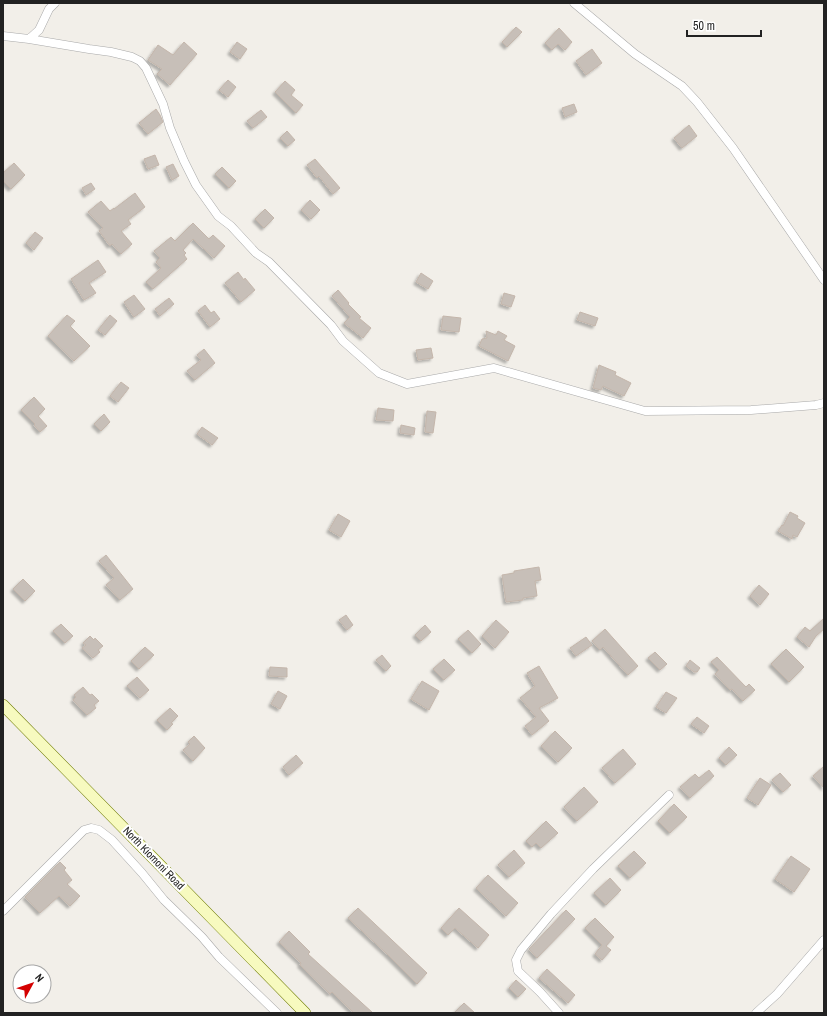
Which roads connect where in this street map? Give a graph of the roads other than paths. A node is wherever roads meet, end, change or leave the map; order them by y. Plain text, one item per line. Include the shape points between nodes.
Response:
1 (55, 3) edge
2 (574, 3) edge
3 (3, 36) edge
4 (29, 39) junction
5 (824, 280) edge
6 (824, 403) edge
7 (3, 705) edge
8 (669, 795) dead end
9 (3, 911) edge
10 (824, 940) edge
11 (277, 1013) edge
12 (305, 1013) edge
13 (559, 1013) edge
14 (756, 1013) edge

1 - 4 street via 49,9 39,30
2 - 5 street via 635,54 682,86 698,102
3 - 4 street
4 - 6 street via 111,52 140,61 163,104 170,128 196,185 218,216 256,253 269,262 331,325 343,341 379,373 407,384 494,368 645,411 751,410
7 - 12 main road, North Kiomoni Road
8 - 13 street via 588,874 518,955 518,971
9 - 11 street via 84,830 98,830 112,840 164,900
10 - 14 street via 777,994

